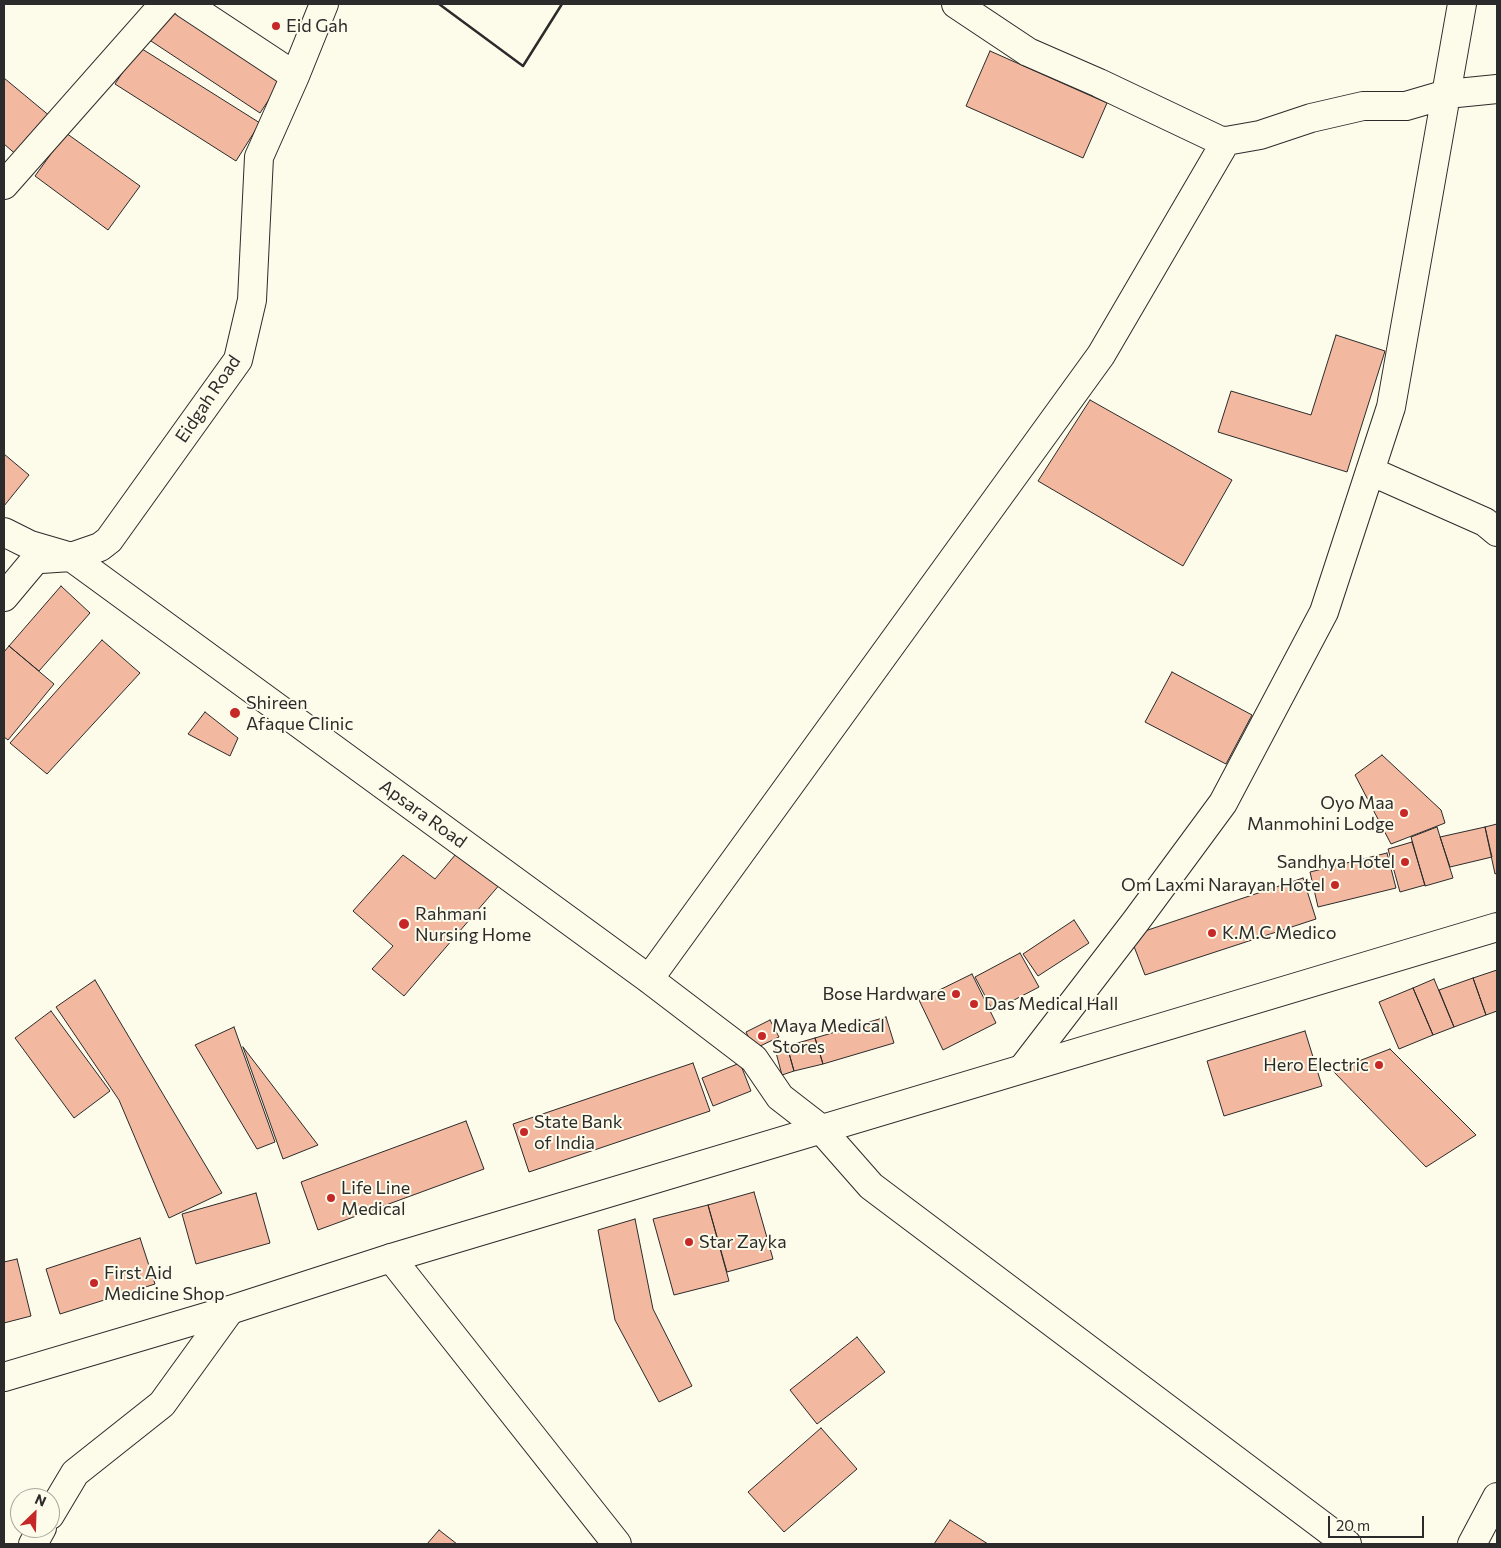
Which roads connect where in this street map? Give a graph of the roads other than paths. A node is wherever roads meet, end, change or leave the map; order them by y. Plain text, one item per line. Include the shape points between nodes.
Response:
1 (164, 4) edge
2 (186, 4) edge
3 (324, 4) edge
4 (956, 4) edge
5 (1462, 4) edge
6 (295, 76) junction
7 (1497, 89) edge
8 (1446, 94) junction
9 (1226, 141) junction
10 (4, 185) edge
11 (1370, 470) junction
12 (4, 532) edge
13 (1497, 532) edge
14 (71, 557) junction
15 (4, 597) edge
16 (1497, 927) edge
17 (649, 979) junction
18 (1023, 1068) junction
19 (820, 1128) junction
20 (390, 1258) junction
21 (230, 1310) junction
22 (4, 1377) edge
23 (1497, 1497) edge
24 (60, 1498) edge
25 (617, 1544) edge
26 (1347, 1544) edge
27 (1472, 1544) edge

1 - 10 street
2 - 6 street
3 - 6 street, Eidgah Road
4 - 9 street via 1028,52
5 - 8 street
6 - 14 street, Eidgah Road via 259,157 252,300 238,360 108,540
7 - 8 street
8 - 9 street via 1406,106 1363,106 1311,118 1260,135
8 - 11 street via 1391,407
9 - 17 street via 1101,355
11 - 13 street via 1485,522
11 - 18 street via 1324,612 1223,803
12 - 14 street, Apsara Road via 30,546
14 - 15 street, Eidgah Road via 35,560
14 - 17 street, Apsara Road
16 - 18 street
17 - 19 street, Apsara Road via 754,1059 780,1097
18 - 19 street
19 - 20 street
19 - 26 street, Apsara Road via 870,1186
20 - 21 street
20 - 25 street
21 - 22 street
21 - 24 street via 162,1404 75,1473
23 - 27 street

